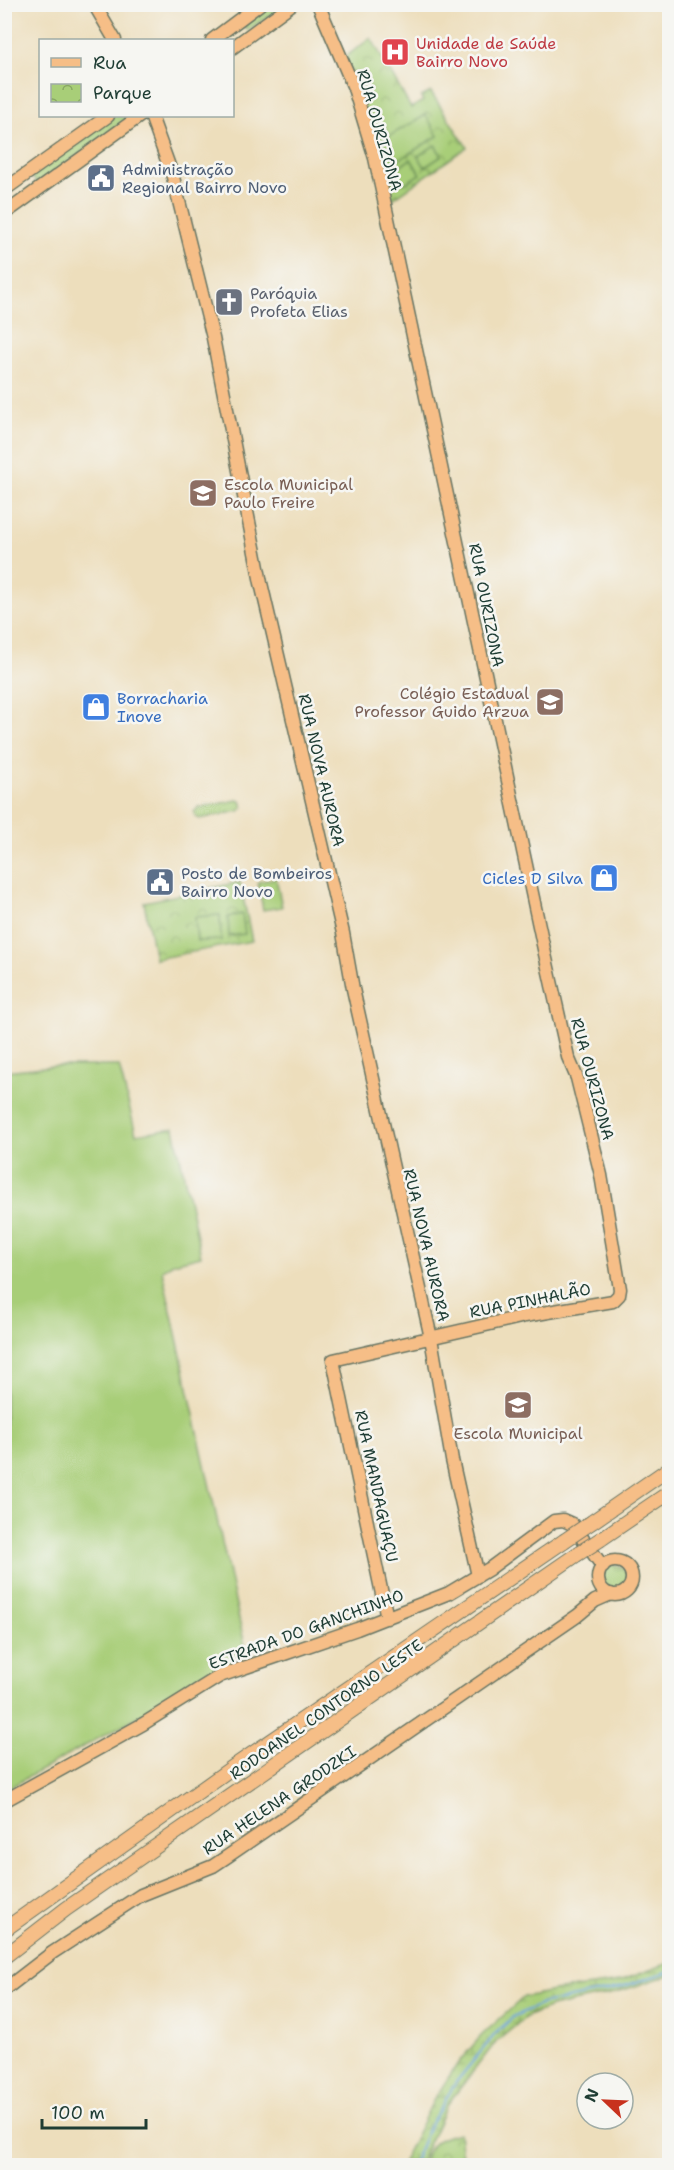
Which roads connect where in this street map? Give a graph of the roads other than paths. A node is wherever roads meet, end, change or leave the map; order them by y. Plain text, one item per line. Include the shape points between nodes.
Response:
1 (94, 4) edge
2 (260, 4) edge
3 (292, 4) edge
4 (318, 4) edge
5 (242, 19) junction
6 (252, 33) junction
7 (114, 39) edge
8 (213, 39) edge
9 (234, 46) edge
10 (107, 117) edge
11 (140, 117) edge
12 (151, 117) edge
13 (21, 178) junction
14 (4, 189) edge
15 (31, 194) junction
16 (4, 214) edge
17 (620, 1289) joint
18 (431, 1338) junction
19 (333, 1360) joint
20 (669, 1468) edge
21 (669, 1492) edge
22 (603, 1567) junction
23 (478, 1576) junction
24 (600, 1584) junction
25 (610, 1594) junction
26 (387, 1618) junction
27 (535, 1644) junction
28 (4, 1801) edge
29 (4, 1928) edge
30 (4, 1956) edge
31 (4, 1990) edge

1 - 7 main road
2 - 5 main road
3 - 6 main road
4 - 17 main road, RUA OURIZONA via 354,88 375,158 545,954 568,1057 577,1078 601,1175
5 - 6 main road via 241,30
5 - 8 main road
6 - 9 main road
10 - 13 main road
11 - 15 main road
12 - 18 main road, RUA NOVA AURORA via 173,177 213,338 261,583 343,933
13 - 14 main road
13 - 15 main road via 31,182
15 - 16 main road
17 - 18 main road, RUA PINHALÃO via 613,1301
18 - 19 main road, RUA PINHALÃO
18 - 23 main road, RUA NOVA AURORA via 452,1460
19 - 26 main road, RUA MANDAGUAÇU
20 - 29 highway, RODOANEL CONTORNO LESTE, bridge
21 - 30 highway, RODOANEL CONTORNO LESTE, bridge via 75,1902
22 - 23 main road, ESTRADA DO GANCHINHO via 572,1524 559,1520
22 - 24 main road
22 - 25 main road via 619,1562 627,1565 632,1576 627,1590
23 - 26 main road, ESTRADA DO GANCHINHO via 449,1593
24 - 25 main road
24 - 27 main road, RUA HELENA GRODZKI
25 - 27 main road, RUA HELENA GRODZKI via 595,1600
26 - 28 main road, ESTRADA DO GANCHINHO via 220,1676 137,1728
27 - 31 main road, RUA HELENA GRODZKI via 213,1866 141,1895 52,1953

